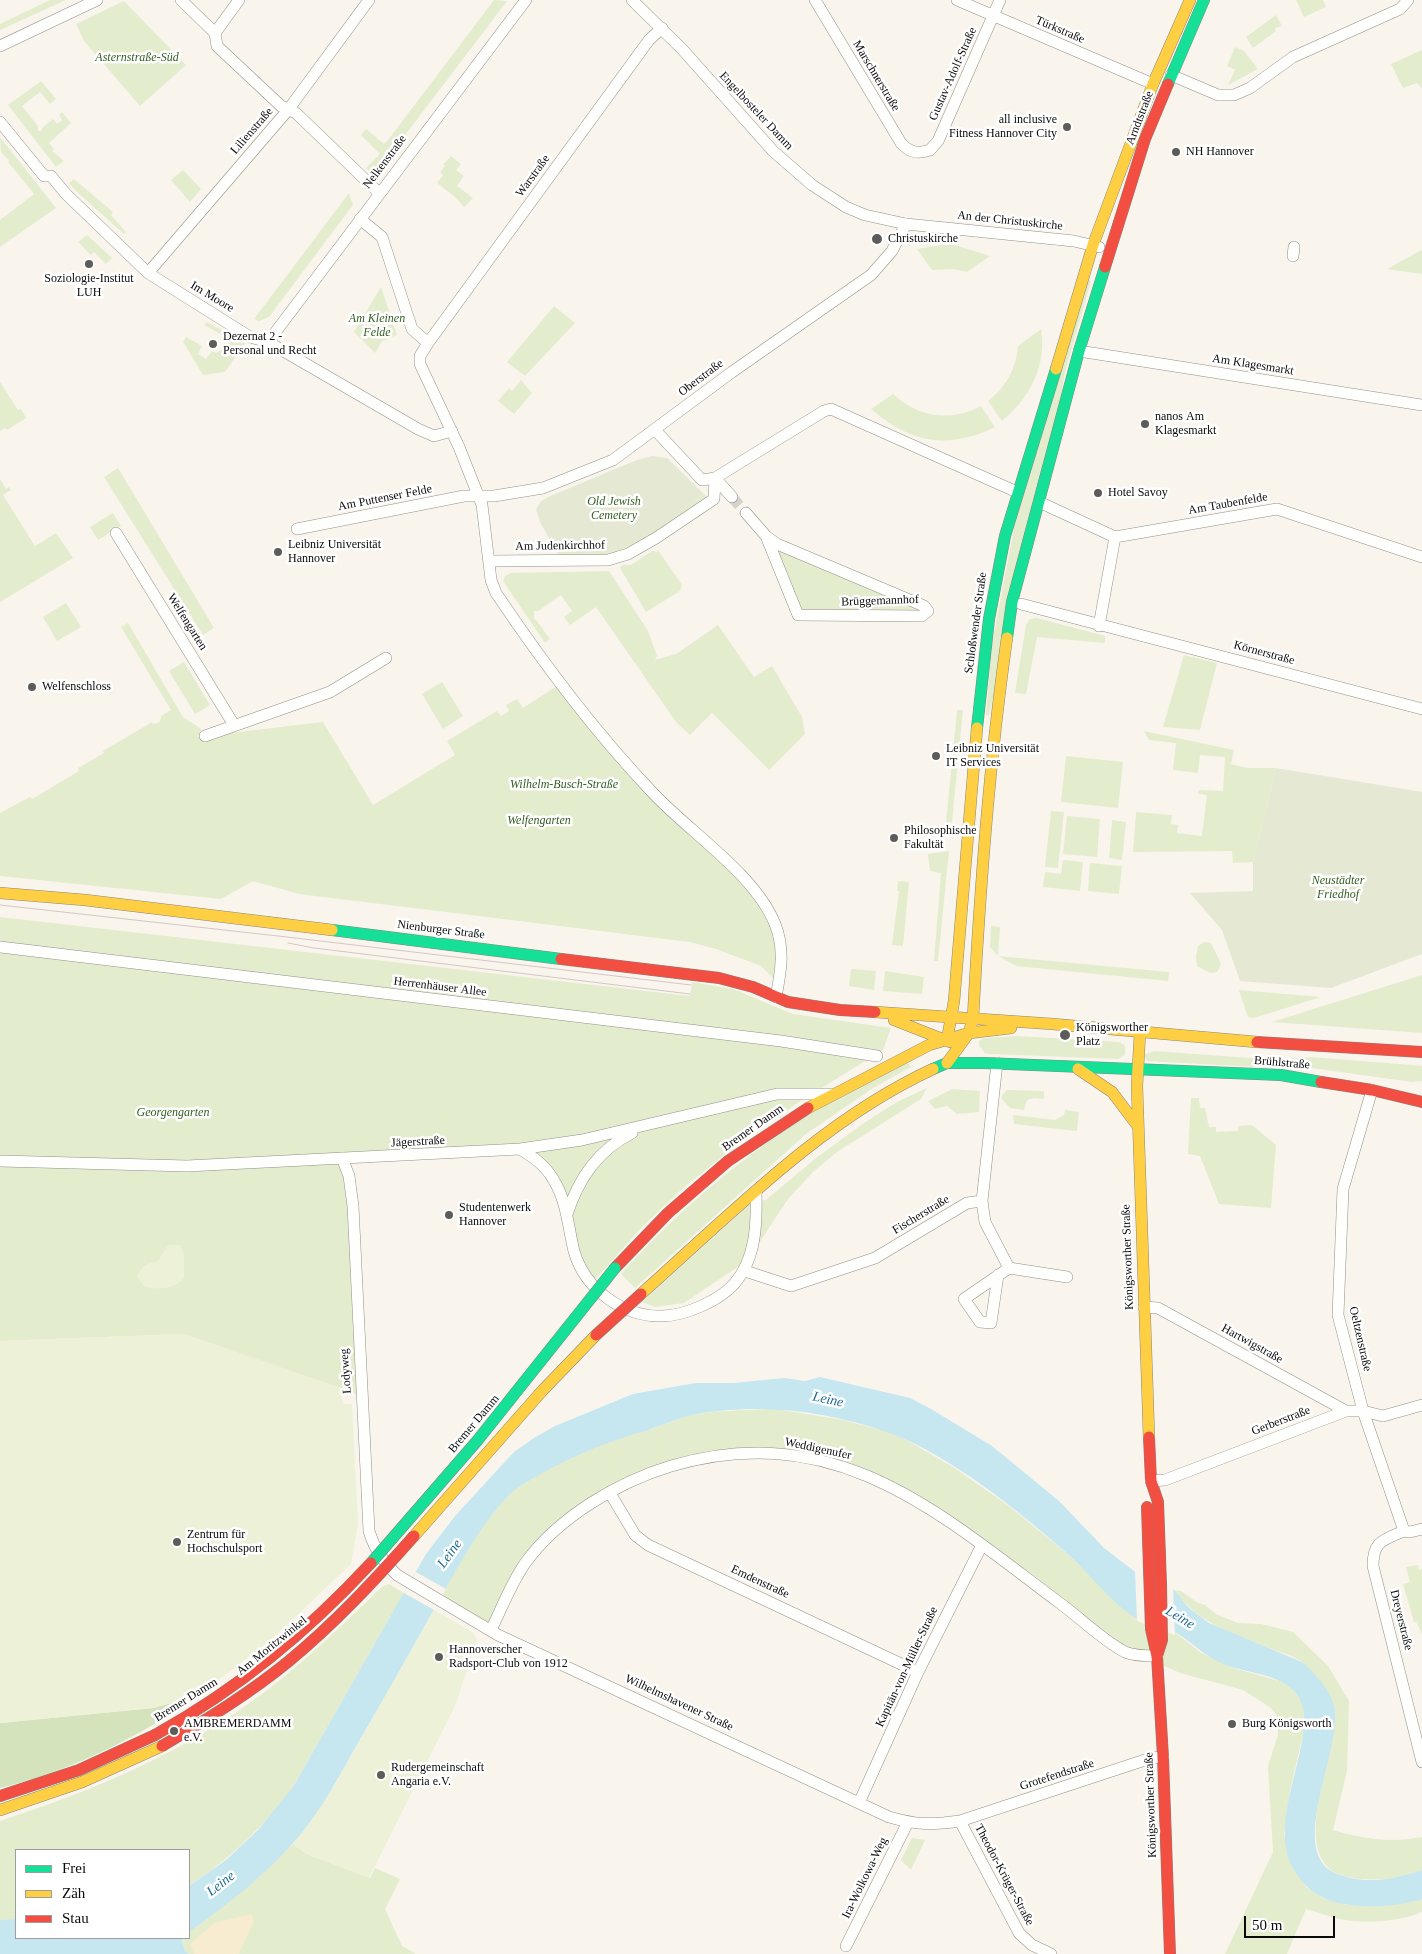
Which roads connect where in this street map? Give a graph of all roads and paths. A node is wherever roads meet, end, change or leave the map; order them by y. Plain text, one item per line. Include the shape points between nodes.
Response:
1 (97, 0) edge
2 (181, 0) edge
3 (239, 0) edge
4 (369, 0) edge
5 (526, 0) edge
6 (632, 0) edge
7 (815, 0) edge
8 (956, 0) edge
9 (1000, 0) edge
10 (1190, 0) edge
11 (1204, 0) edge
12 (1408, 0) edge
13 (994, 16) junction
14 (662, 28) junction
15 (215, 33) junction
16 (0, 46) edge
17 (1171, 75) junction
18 (1153, 84) junction
19 (288, 110) junction
20 (0, 122) edge
21 (923, 152) joint
22 (379, 192) junction
23 (360, 219) junction
24 (906, 224) junction
25 (1093, 245) junction
26 (1110, 249) junction
27 (148, 273) junction
28 (268, 342) junction
29 (428, 343) junction
30 (1080, 352) junction
31 (1422, 405) edge
32 (654, 430) junction
33 (452, 431) junction
34 (715, 478) junction
35 (1017, 492) junction
36 (479, 495) junction
37 (732, 497) tunnel mouth
38 (1039, 502) junction
39 (746, 513) tunnel mouth
40 (297, 530) dead end
41 (116, 533) dead end
42 (766, 536) junction
43 (1115, 537) junction
44 (1422, 557) edge
45 (489, 561) junction
46 (1025, 606) dead end
47 (1099, 626) junction
48 (386, 658) dead end
49 (1422, 709) edge
50 (234, 726) junction
51 (205, 736) dead end
52 (0, 893) edge
53 (0, 947) edge
54 (776, 998) junction
55 (875, 1014) junction
56 (952, 1017) junction
57 (973, 1018) junction
58 (1053, 1024) junction
59 (1140, 1032) junction
60 (969, 1033) junction
61 (947, 1040) junction
62 (960, 1048) junction
63 (1422, 1052) edge
64 (877, 1056) dead end
65 (984, 1063) junction
66 (997, 1063) junction
67 (947, 1064) junction
68 (1075, 1068) junction
69 (1137, 1070) junction
70 (1372, 1090) junction
71 (831, 1094) junction
72 (1422, 1102) edge
73 (647, 1126) junction
74 (1138, 1126) junction
75 (520, 1149) junction
76 (342, 1158) junction
77 (0, 1161) edge
78 (756, 1191) junction
79 (982, 1201) junction
80 (567, 1214) junction
81 (1008, 1268) junction
82 (745, 1271) junction
83 (998, 1275) dead end
84 (1067, 1277) dead end
85 (1144, 1307) junction
86 (1422, 1405) edge
87 (1346, 1411) junction
88 (1363, 1411) junction
89 (1151, 1481) junction
90 (610, 1494) junction
91 (1422, 1529) edge
92 (1404, 1531) junction
93 (982, 1544) junction
94 (383, 1561) junction
95 (396, 1575) joint
96 (491, 1630) junction
97 (1157, 1656) junction
98 (918, 1672) junction
99 (161, 1739) junction
100 (1164, 1758) junction
101 (1422, 1762) edge
102 (0, 1796) edge
103 (859, 1803) junction
104 (0, 1810) edge
105 (960, 1821) junction
106 (908, 1822) junction
107 (846, 1946) dead end
108 (1051, 1954) edge
109 (1170, 1954) edge

1 - 16 street
2 - 15 street
3 - 15 street
4 - 19 street, Lilienstraße
5 - 22 street, Nelkenstraße
6 - 14 street, Engelbosteler Damm
7 - 21 street, Marschnerstraße via 901,144 908,150
8 - 13 street, Türkstraße
9 - 13 street, Gustav-Adolf-Straße
10 - 18 main road, Arndtstraße
11 - 17 main road, Arndtstraße
12 - 17 street via 1400,9 1294,57 1250,88 1234,95 1218,95
13 - 18 street, Türkstraße
13 - 21 street, Gustav-Adolf-Straße via 938,141 930,150
14 - 24 street, Engelbosteler Damm via 764,142 812,185 827,197 865,215
14 - 29 street, Warstraße
15 - 19 street via 217,46
17 - 26 main road, Arndtstraße via 1145,139
18 - 25 main road, Arndtstraße
19 - 22 street via 296,113
19 - 27 street, Lilienstraße
20 - 27 street, Im Moore via 44,176 51,176
22 - 23 street, Nelkenstraße
23 - 28 street, Nelkenstraße
23 - 29 street via 382,237 412,330
24 - 25 street, An der Christuskirche
24 - 32 street, Oberstraße via 892,250 870,275
25 - 26 street, An der Christuskirche
25 - 35 main road, Schloßwender Straße
26 - 30 main road
27 - 28 street, Im Moore via 250,337
28 - 33 street, Im Moore via 418,430 434,436
29 - 33 street via 420,356 420,364
30 - 31 street, Am Klagesmarkt
30 - 38 main road
32 - 34 street via 702,480
32 - 36 street, Oberstraße via 613,460 543,488 494,496
33 - 36 street
34 - 35 street via 831,409
34 - 37 street
34 - 45 street, Am Judenkirchhof via 714,499 628,554 608,560
35 - 56 main road, Schloßwender Straße via 1005,536 988,628 979,699
36 - 40 street, Am Puttenser Felde
36 - 45 street
38 - 43 street
38 - 57 main road via 1012,602 998,700 979,904
39 - 42 street, Brüggemannhof
41 - 50 street, Welfengarten
42 - 42 street, Brüggemannhof via 798,615 922,616 928,611 924,606 777,544
43 - 44 street, Am Taubenfelde via 1277,509
43 - 47 street
45 - 54 street via 496,593 560,684 604,739 657,798 737,872 762,901 775,923 782,945 783,961
46 - 47 street, Körnerstraße
47 - 49 street, Körnerstraße via 1137,633
48 - 50 street via 330,692
50 - 51 street
52 - 54 main road, Nienburger Straße via 94,901 719,978 753,987
53 - 64 street, Herrenhäuser Allee via 781,1041
54 - 55 main road, Nienburger Straße
55 - 56 main road, Nienburger Straße
55 - 61 main road, Nienburger Straße
56 - 57 main road
56 - 61 main road
57 - 58 main road
57 - 60 main road
58 - 59 main road
58 - 60 main road
59 - 63 main road, Brühlstraße
59 - 69 main road, Königsworther Straße
60 - 61 main road
60 - 62 main road
61 - 62 main road
61 - 71 main road, Bremer Damm via 908,1055
62 - 65 main road
62 - 67 main road
65 - 66 main road
65 - 67 main road
66 - 68 main road
66 - 79 street
67 - 78 main road, Bremer Damm via 887,1093 843,1121
68 - 69 main road
68 - 74 main road via 1113,1091
69 - 70 main road, Brühlstraße via 1281,1075
69 - 74 main road, Königsworther Straße
70 - 72 main road, Brühlstraße
70 - 88 street, Oeltzenstraße via 1343,1189 1339,1259 1338,1315
71 - 73 street, Jägerstraße via 777,1094
71 - 99 main road, Bremer Damm, bridge via 728,1161 668,1213 615,1268 482,1437 338,1598 280,1652
73 - 75 street, Jägerstraße
73 - 80 street via 607,1148 575,1190
74 - 85 main road, Königsworther Straße
75 - 76 street, Jägerstraße
75 - 80 street via 539,1160 553,1178
76 - 77 street, Jägerstraße via 187,1166
76 - 94 street, Lodyweg via 349,1176 353,1206 368,1531
78 - 82 street via 755,1238
78 - 99 main road, Bremer Damm, bridge via 596,1335 542,1390 347,1608 289,1661 254,1687
79 - 81 street via 984,1222
79 - 82 street, Fischerstraße via 967,1204 876,1258 791,1286
80 - 82 street via 575,1254 592,1283 608,1300 639,1315 687,1313 732,1286
81 - 83 street
81 - 84 street
85 - 87 street, Hartwigstraße via 1158,1308
85 - 89 main road, Königsworther Straße
86 - 88 street, Gerberstraße via 1383,1416
87 - 88 street, Gerberstraße
87 - 89 street, Gerberstraße via 1165,1480
88 - 92 street, Oeltzenstraße
89 - 97 main road, Königsworther Straße via 1147,1503 1149,1575 1151,1628
89 - 97 main road, Königsworther Straße via 1158,1502 1161,1584 1162,1634
90 - 93 street, Weddigenufer via 659,1470 712,1456 786,1454 832,1463 876,1478 937,1513
90 - 96 street, Weddigenufer via 568,1522 526,1562
90 - 98 street, Emdenstraße via 635,1535 648,1545
91 - 92 street
92 - 101 street, Dreyerstraße via 1376,1546 1373,1566
93 - 97 street, Weddigenufer via 1126,1652
93 - 98 street, Kapitän-von-Müller-Straße
94 - 95 street, Lodyweg
94 - 99 street, Am Moritzwinkel via 294,1648 249,1684
95 - 96 street, Wilhelmshavener Straße
96 - 103 street, Wilhelmshavener Straße
97 - 100 main road, Königsworther Straße
98 - 103 street, Kapitän-von-Müller-Straße
99 - 102 main road, Bremer Damm
99 - 104 main road, Bremer Damm via 102,1775
100 - 105 street, Grotefendstraße via 1151,1758
100 - 109 main road, Königsworther Straße
103 - 106 street, Wilhelmshavener Straße
105 - 106 street, Wilhelmshavener Straße via 929,1826
105 - 108 street, Theodor-Krüger-Straße via 1019,1933 1032,1945
106 - 107 street, Ira-Wolkowa-Weg

